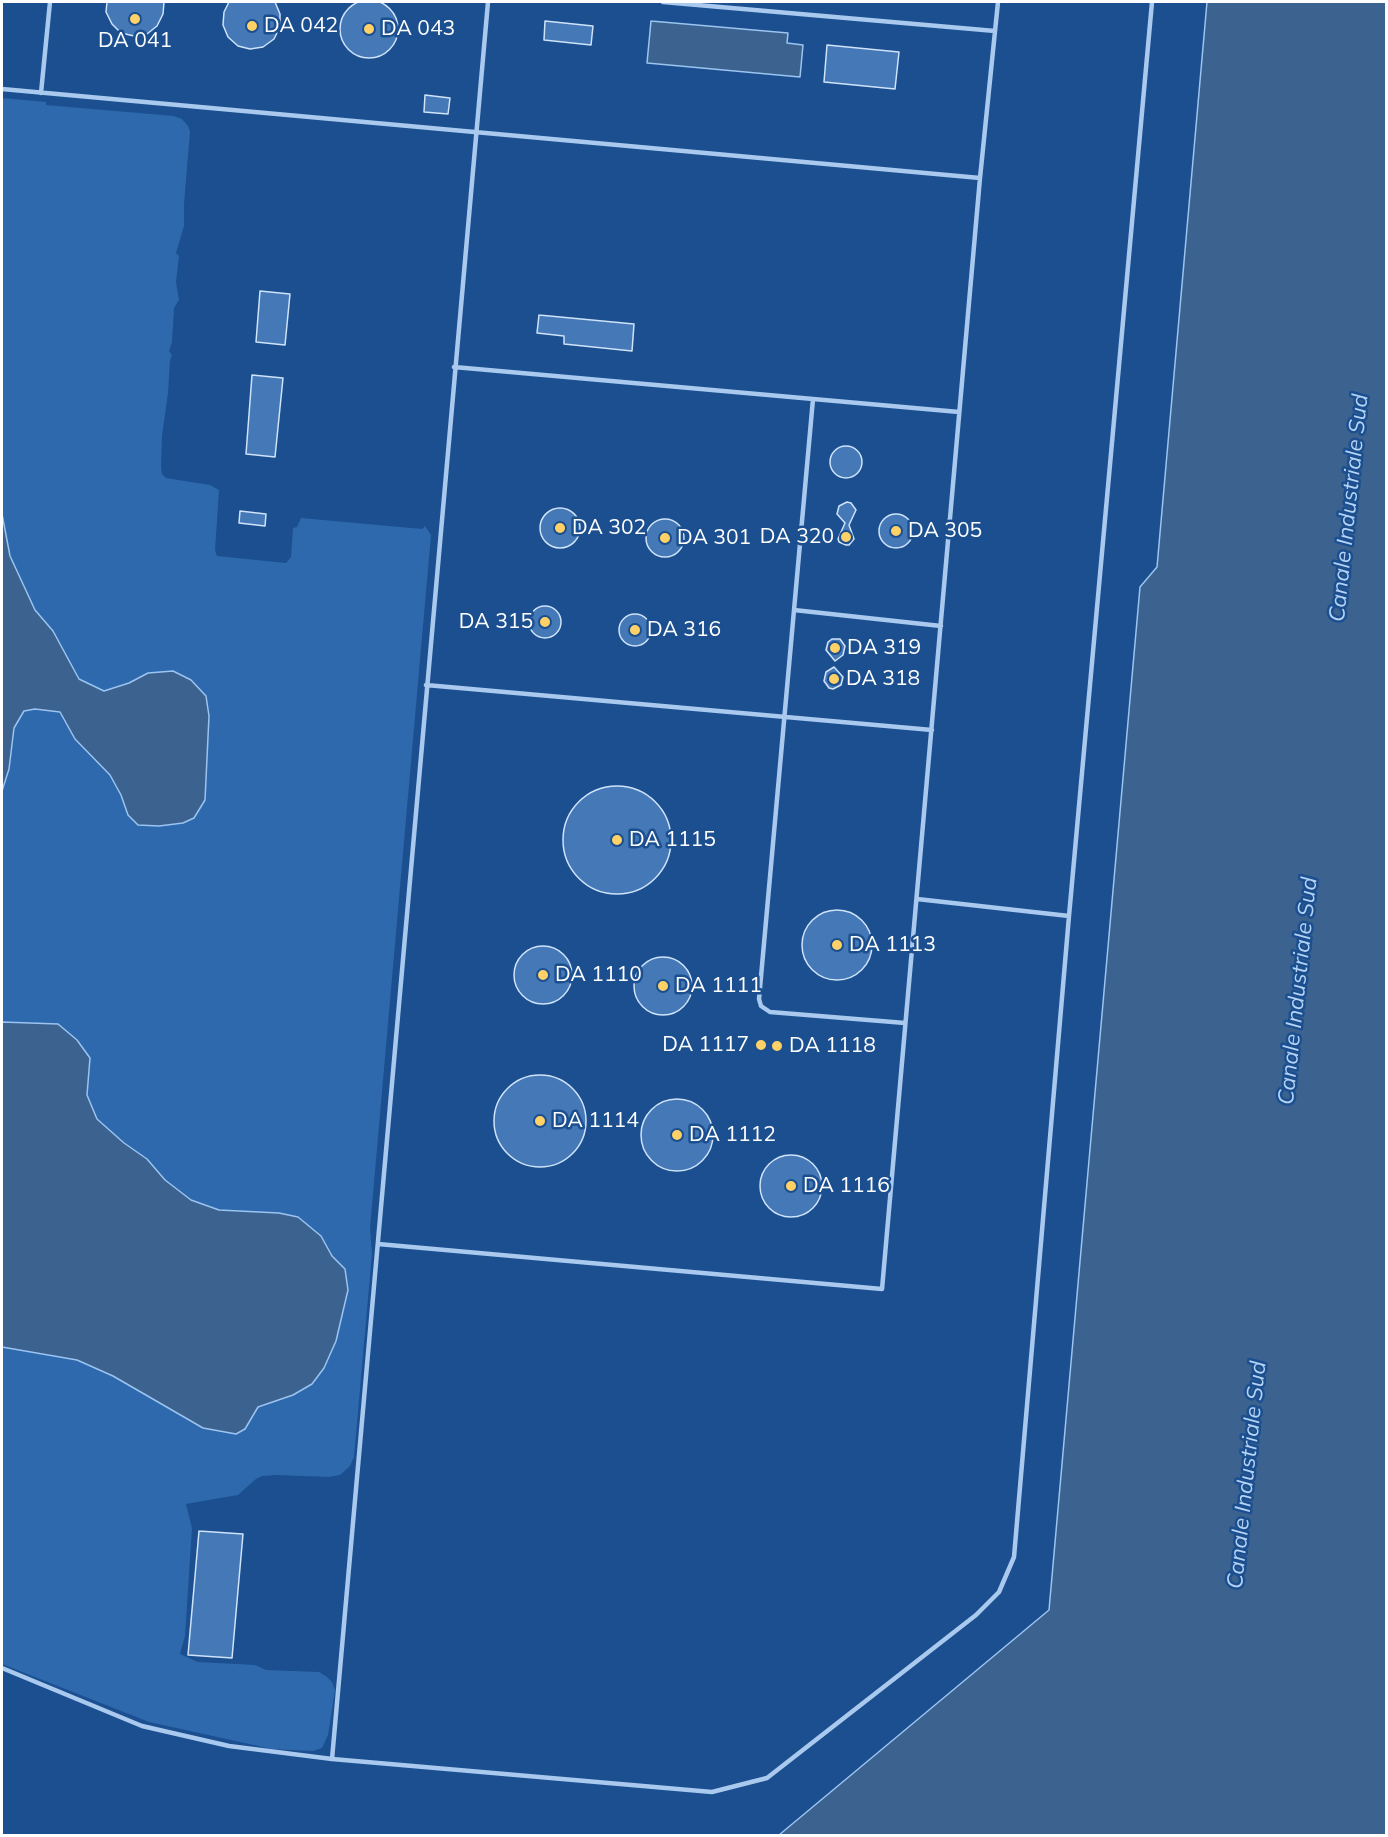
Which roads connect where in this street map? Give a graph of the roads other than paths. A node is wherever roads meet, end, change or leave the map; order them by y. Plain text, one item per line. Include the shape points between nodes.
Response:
1 (50, 2) edge
2 (488, 2) edge
3 (663, 2) edge
4 (998, 2) edge
5 (1152, 2) edge
6 (995, 31) junction
7 (2, 88) edge
8 (41, 93) junction
9 (476, 133) junction
10 (980, 178) junction
11 (454, 367) junction
12 (813, 399) junction
13 (959, 412) junction
14 (794, 610) junction
15 (941, 626) junction
16 (426, 685) junction
17 (784, 716) junction
18 (932, 730) junction
19 (917, 899) junction
20 (1069, 916) junction
21 (905, 1023) junction
22 (378, 1244) junction
23 (2, 1668) edge
24 (332, 1759) junction

1 - 8 lane
2 - 9 lane
3 - 6 lane
4 - 6 lane
5 - 20 lane
6 - 10 lane
7 - 8 lane
8 - 9 lane
9 - 10 lane
9 - 11 lane
10 - 13 lane
11 - 12 lane
11 - 16 lane
12 - 13 lane
12 - 14 lane
13 - 15 lane
14 - 15 lane
14 - 17 lane
15 - 18 lane
16 - 17 lane
16 - 22 lane
17 - 18 lane
17 - 21 lane via 761,962 761,1006 770,1012
18 - 19 lane
19 - 20 lane
19 - 21 lane
20 - 24 lane via 1014,1557 999,1592 989,1604 766,1778 712,1792
21 - 22 lane via 882,1289
22 - 24 lane
23 - 24 lane via 142,1726 230,1746

